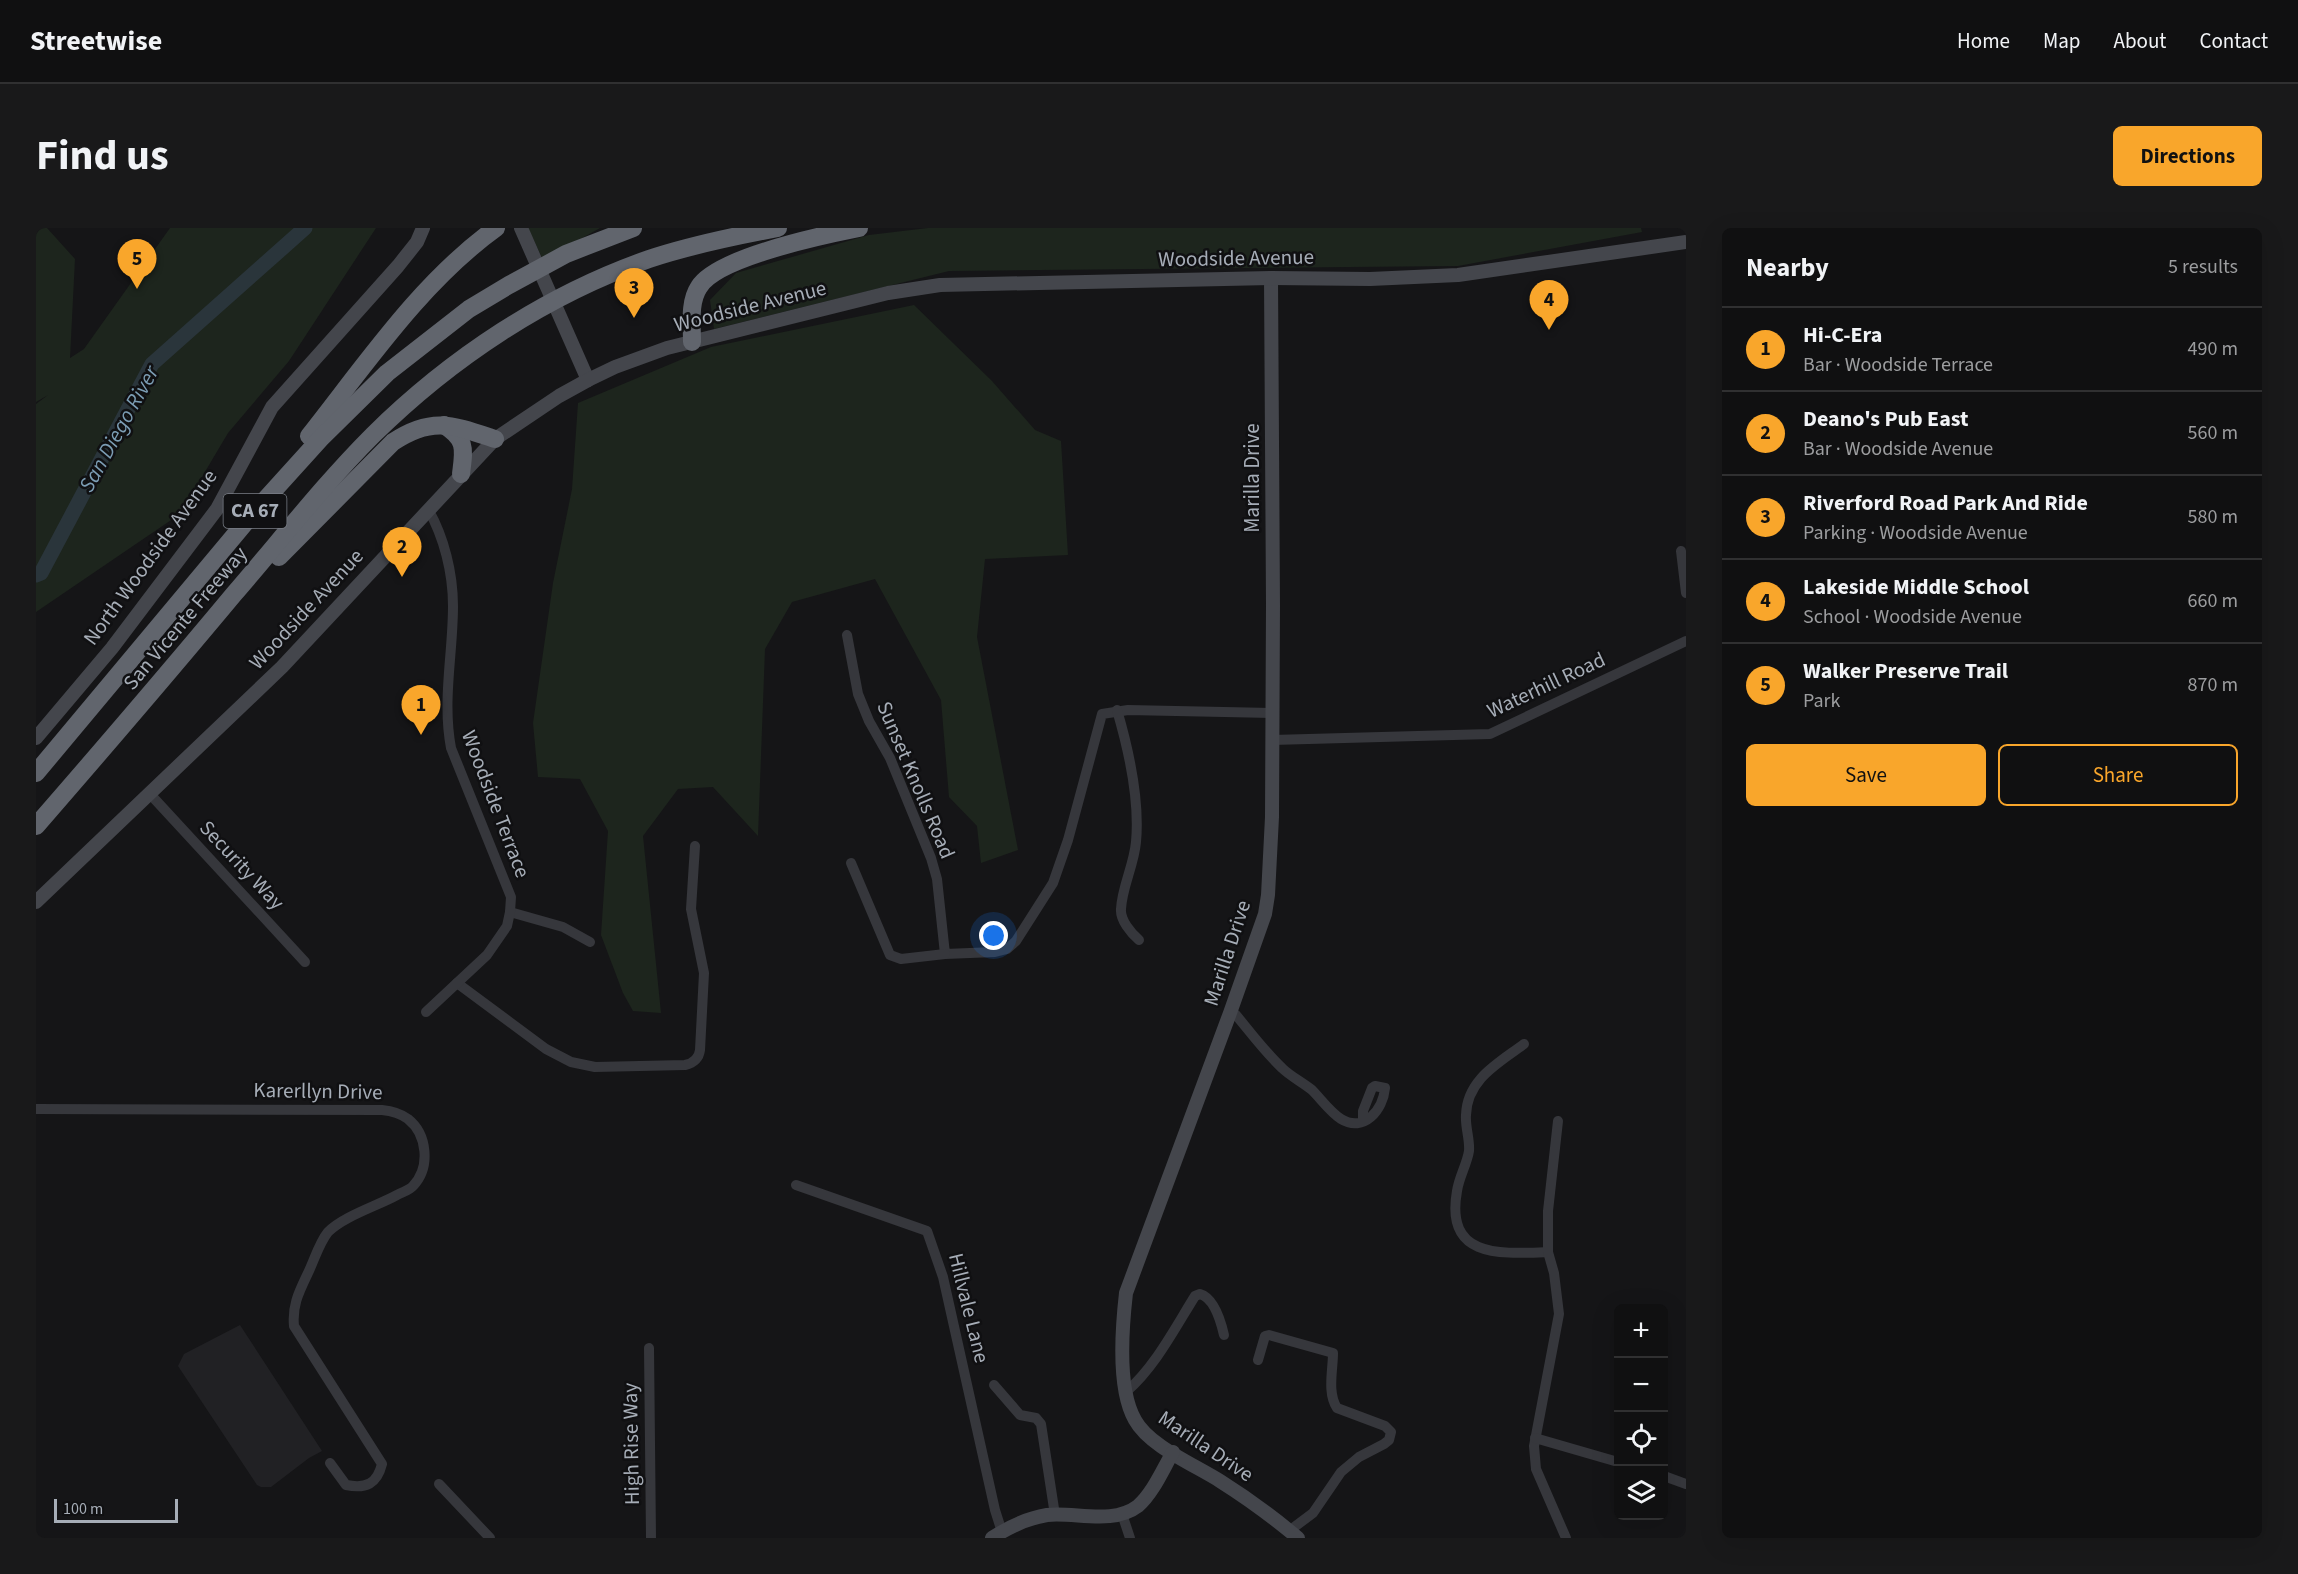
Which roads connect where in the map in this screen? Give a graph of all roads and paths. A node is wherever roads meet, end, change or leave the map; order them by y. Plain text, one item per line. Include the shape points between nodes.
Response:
1 (423, 228) edge
2 (496, 228) edge
3 (522, 228) edge
4 (633, 228) edge
5 (778, 228) edge
6 (859, 228) edge
7 (1686, 242) edge
8 (1271, 278) junction
9 (692, 342) junction
10 (588, 380) junction
11 (442, 424) junction
12 (495, 440) junction
13 (461, 474) junction
14 (428, 509) junction
15 (255, 511) junction
16 (1681, 551) dead end
17 (1686, 590) edge
18 (218, 613) junction
19 (847, 635) dead end
20 (1686, 641) edge
21 (1118, 711) junction
22 (1272, 713) junction
23 (36, 738) edge
24 (1272, 740) junction
25 (36, 773) edge
26 (150, 794) junction
27 (36, 826) edge
28 (695, 846) dead end
29 (851, 863) dead end
30 (36, 902) edge
31 (510, 912) junction
32 (1139, 940) dead end
33 (590, 942) dead end
34 (945, 954) junction
35 (304, 962) dead end
36 (457, 983) junction
37 (426, 1012) dead end
38 (1230, 1013) junction
39 (1524, 1044) dead end
40 (36, 1109) edge
41 (1363, 1120) dead end
42 (1558, 1121) dead end
43 (796, 1185) dead end
44 (1548, 1252) junction
45 (1224, 1335) dead end
46 (649, 1348) dead end
47 (1258, 1360) dead end
48 (994, 1385) dead end
49 (1126, 1392) junction
50 (1535, 1438) junction
51 (1173, 1452) junction
52 (1614, 1461) edge
53 (330, 1463) dead end
54 (1668, 1477) edge
55 (439, 1484) dead end
56 (1686, 1484) edge
57 (1122, 1514) junction
58 (1054, 1515) junction
59 (1294, 1534) edge
60 (997, 1535) edge
61 (490, 1538) edge
62 (651, 1538) edge
63 (1130, 1538) edge
64 (1566, 1538) edge

1 - 23 street, North Woodside Avenue via 398,266 272,407 217,508 112,648
2 - 15 highway via 449,268 410,309 301,446
3 - 10 street
4 - 15 highway, San Vicente Freeway / CA 67 via 566,254 469,309 387,373
5 - 18 highway, San Vicente Freeway / CA 67 via 713,240 649,259 578,289 528,316 446,370 373,436
6 - 9 highway via 771,250 708,277 693,300
7 - 8 street, Woodside Avenue via 1458,275
8 - 9 street, Woodside Avenue via 940,285 888,293
8 - 22 street, Marilla Drive
9 - 10 street, Woodside Avenue
10 - 12 street, Woodside Avenue
11 - 12 highway
11 - 13 highway via 456,433 463,445
11 - 18 highway via 410,431 393,442
12 - 13 street, Woodside Avenue
13 - 14 street, Woodside Avenue
14 - 26 street, Woodside Avenue via 282,667
14 - 31 street, Woodside Terrace via 446,556 453,604 447,714 451,748 511,897
15 - 25 highway, San Vicente Freeway / CA 67
16 - 17 street
18 - 27 highway, San Vicente Freeway / CA 67
19 - 34 street, Sunset Knolls Road via 858,694 890,758 931,858
20 - 24 street, Waterhill Road via 1490,734
21 - 22 street
21 - 32 street via 1129,752 1136,821 1136,843 1120,912 1130,933
21 - 34 street via 1102,714 1053,883 1016,941 995,952
22 - 24 street, Marilla Drive
24 - 38 street, Marilla Drive via 1268,896
26 - 30 street, Woodside Avenue
26 - 35 street, Security Way
28 - 36 street via 691,909 704,973 700,1050 693,1063 595,1067 571,1062 546,1049
29 - 34 street via 890,955 901,959
31 - 33 street via 563,927
31 - 36 street, Woodside Terrace via 507,926 488,955
36 - 37 street, Woodside Terrace
38 - 41 street via 1236,1015 1283,1070 1312,1090 1340,1119 1351,1123
38 - 49 street, Marilla Drive via 1126,1293 1122,1337
39 - 44 street via 1484,1073 1470,1093 1466,1114 1469,1152 1457,1190 1456,1221 1463,1236 1478,1248 1510,1254
40 - 53 street, Karerllyn Drive via 382,1110 396,1112 419,1131 425,1156 413,1186 337,1224 327,1234 292,1311 294,1326 382,1464 379,1477 370,1485 358,1487 346,1485
42 - 44 street via 1548,1211
43 - 60 street, Hillvale Lane via 927,1231 943,1277
44 - 50 street via 1559,1314
45 - 49 street via 1221,1320 1207,1298 1196,1296 1135,1385
46 - 62 street, High Rise Way
47 - 59 street via 1265,1336 1269,1335 1333,1353 1331,1392 1337,1408 1385,1426 1390,1432 1389,1440 1341,1472
48 - 58 street via 1020,1415 1036,1418 1041,1424
49 - 51 street, Marilla Drive via 1136,1422 1149,1437
50 - 52 street
50 - 64 street via 1536,1470
51 - 57 street via 1147,1497
51 - 59 street, Marilla Drive
54 - 56 street
55 - 61 street
57 - 58 street
57 - 63 street
58 - 60 street via 1027,1520

